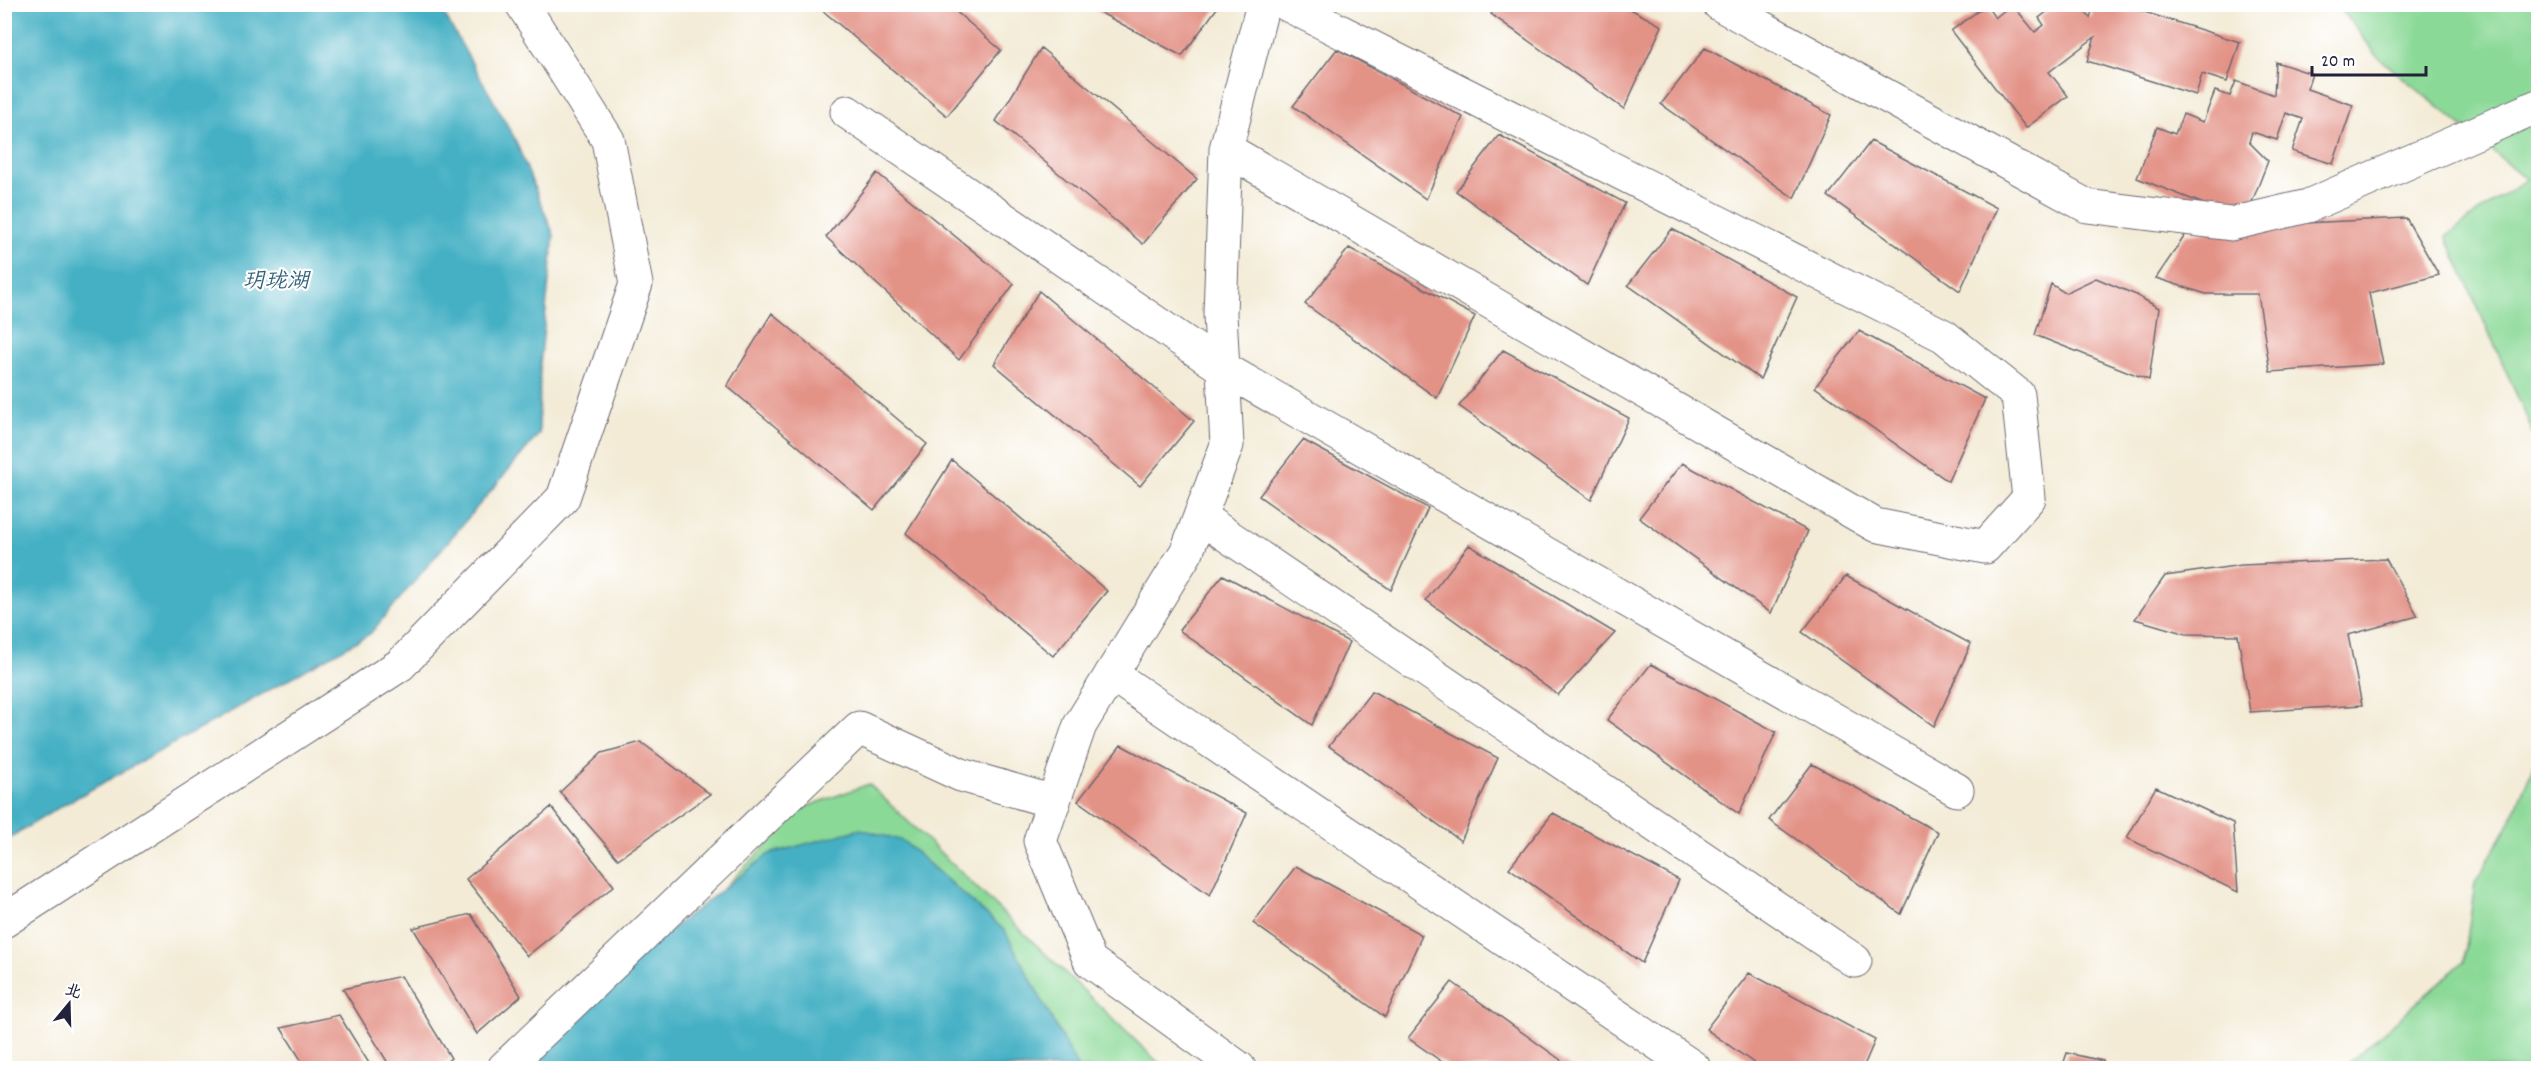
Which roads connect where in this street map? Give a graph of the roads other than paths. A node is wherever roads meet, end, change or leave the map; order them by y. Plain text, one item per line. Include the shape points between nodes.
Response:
1 (522, 4) edge
2 (1263, 4) edge
3 (1287, 4) edge
4 (1719, 4) edge
5 (2538, 106) edge
6 (847, 112) dead end
7 (1226, 150) junction
8 (1221, 367) junction
9 (1200, 517) junction
10 (1111, 674) junction
11 (1957, 790) dead end
12 (1054, 802) junction
13 (4, 921) edge
14 (1856, 961) dead end
15 (504, 1068) edge
16 (1239, 1068) edge
17 (1694, 1068) edge

1 - 13 street via 609,140 636,284 562,498 400,666
2 - 7 street
3 - 7 street via 1944,336 2018,395 2029,498 1985,547 1875,525
4 - 5 street via 2087,206 2230,224 2308,206
6 - 8 street
7 - 8 street
8 - 9 street via 1227,445
8 - 11 street
9 - 10 street via 1186,551
9 - 14 street
10 - 12 street via 1080,725
10 - 17 street
12 - 15 street via 961,775 859,728
12 - 16 street via 1040,841 1090,961

